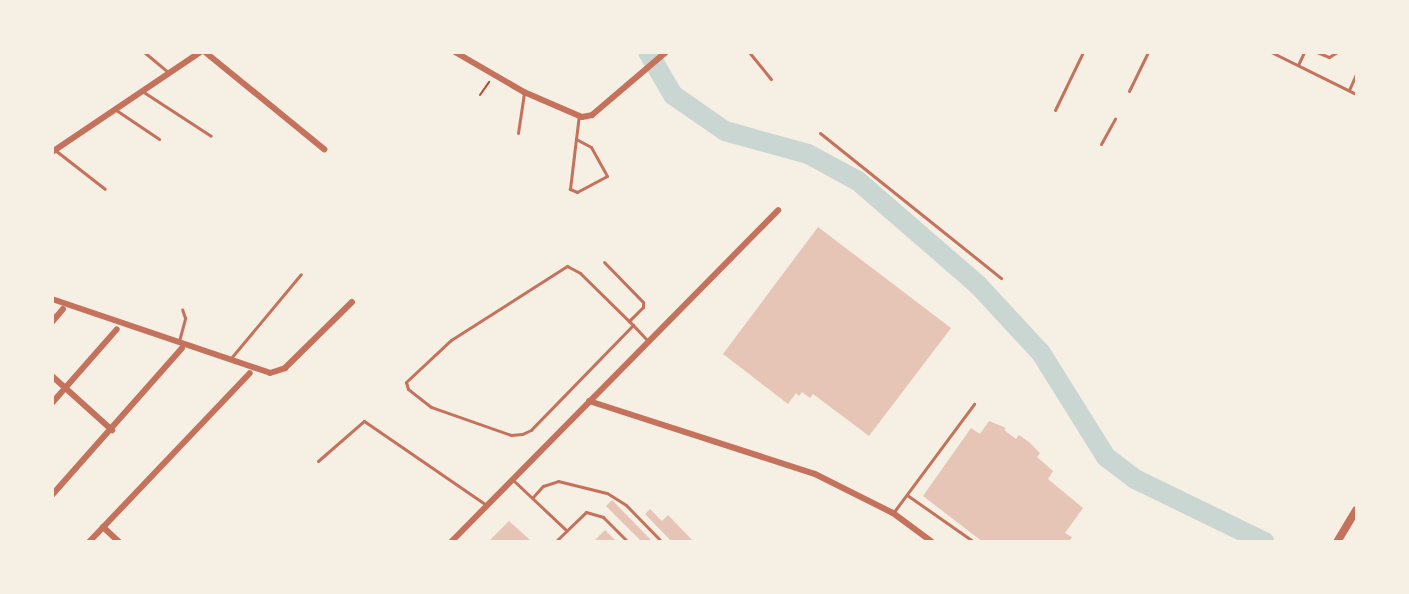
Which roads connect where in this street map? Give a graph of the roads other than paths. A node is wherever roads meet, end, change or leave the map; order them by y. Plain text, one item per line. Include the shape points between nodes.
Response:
1 (144, 52) edge
2 (200, 52) edge
3 (205, 52) edge
4 (455, 52) edge
5 (666, 52) edge
6 (748, 52) edge
7 (1083, 52) edge
8 (1148, 52) edge
9 (1271, 52) edge
10 (1304, 52) edge
11 (1317, 52) edge
12 (1337, 52) edge
13 (1298, 64) junction
14 (169, 73) junction
15 (1356, 75) edge
16 (771, 79) dead end
17 (1349, 90) junction
18 (142, 91) junction
19 (1129, 91) dead end
20 (524, 92) junction
21 (1356, 94) edge
22 (116, 110) junction
23 (1054, 110) dead end
24 (579, 116) junction
25 (1115, 119) dead end
26 (518, 133) dead end
27 (820, 133) dead end
28 (211, 136) dead end
29 (159, 139) dead end
30 (576, 139) junction
31 (1101, 144) dead end
32 (324, 149) dead end
33 (54, 151) edge
34 (105, 189) dead end
35 (778, 210) dead end
36 (604, 262) dead end
37 (301, 274) dead end
38 (1001, 278) dead end
39 (52, 299) edge
40 (352, 302) dead end
41 (63, 309) dead end
42 (182, 309) dead end
43 (629, 321) junction
44 (52, 322) edge
45 (633, 325) junction
46 (117, 329) dead end
47 (179, 341) junction
48 (648, 341) junction
49 (182, 348) dead end
50 (231, 359) junction
51 (250, 373) dead end
52 (52, 376) edge
53 (66, 388) junction
54 (590, 401) junction
55 (52, 403) edge
56 (974, 404) dead end
57 (112, 430) junction
58 (318, 461) dead end
59 (513, 480) junction
60 (52, 495) edge
61 (907, 495) junction
62 (533, 498) junction
63 (487, 506) junction
64 (1356, 510) edge
65 (893, 513) junction
66 (103, 527) junction
67 (566, 530) junction
68 (89, 542) edge
69 (119, 542) edge
70 (451, 542) edge
71 (555, 542) edge
72 (628, 542) edge
73 (662, 542) edge
74 (932, 542) edge
75 (974, 542) edge
76 (1337, 542) edge

1 - 14 lane
2 - 14 street
3 - 32 street
4 - 20 street
5 - 24 street via 592,115
6 - 16 lane
7 - 23 lane
8 - 19 lane
9 - 13 lane
10 - 13 lane
11 - 12 lane via 1329,57
13 - 17 lane
14 - 18 street
15 - 17 lane
17 - 21 lane
18 - 22 street
18 - 28 lane
20 - 24 street
20 - 26 lane
22 - 29 lane
22 - 33 street
24 - 30 lane
25 - 31 lane
27 - 38 lane
30 - 30 lane via 591,147 607,176 577,192 570,189
33 - 34 lane
35 - 48 street
36 - 43 lane via 644,302
37 - 50 lane
39 - 47 street
40 - 50 street via 278,372
41 - 44 street
42 - 47 lane via 185,318
43 - 45 lane
43 - 45 lane via 580,273 567,266 560,268 451,340 406,382 408,389 431,407 511,435 522,434 531,430
45 - 48 lane
46 - 53 street
47 - 50 street
48 - 54 street
49 - 57 street
51 - 66 street
52 - 53 street
53 - 55 street
53 - 57 street
54 - 59 street
54 - 65 street via 815,474
56 - 61 lane
57 - 60 street
58 - 63 lane via 364,421
59 - 62 lane
59 - 63 street
61 - 65 lane
61 - 75 lane
62 - 67 lane
62 - 73 lane via 543,486 558,481 607,493 626,505
63 - 70 street
64 - 76 street
65 - 74 street
66 - 68 street
66 - 69 street
67 - 71 lane
67 - 72 lane via 586,512 594,513

